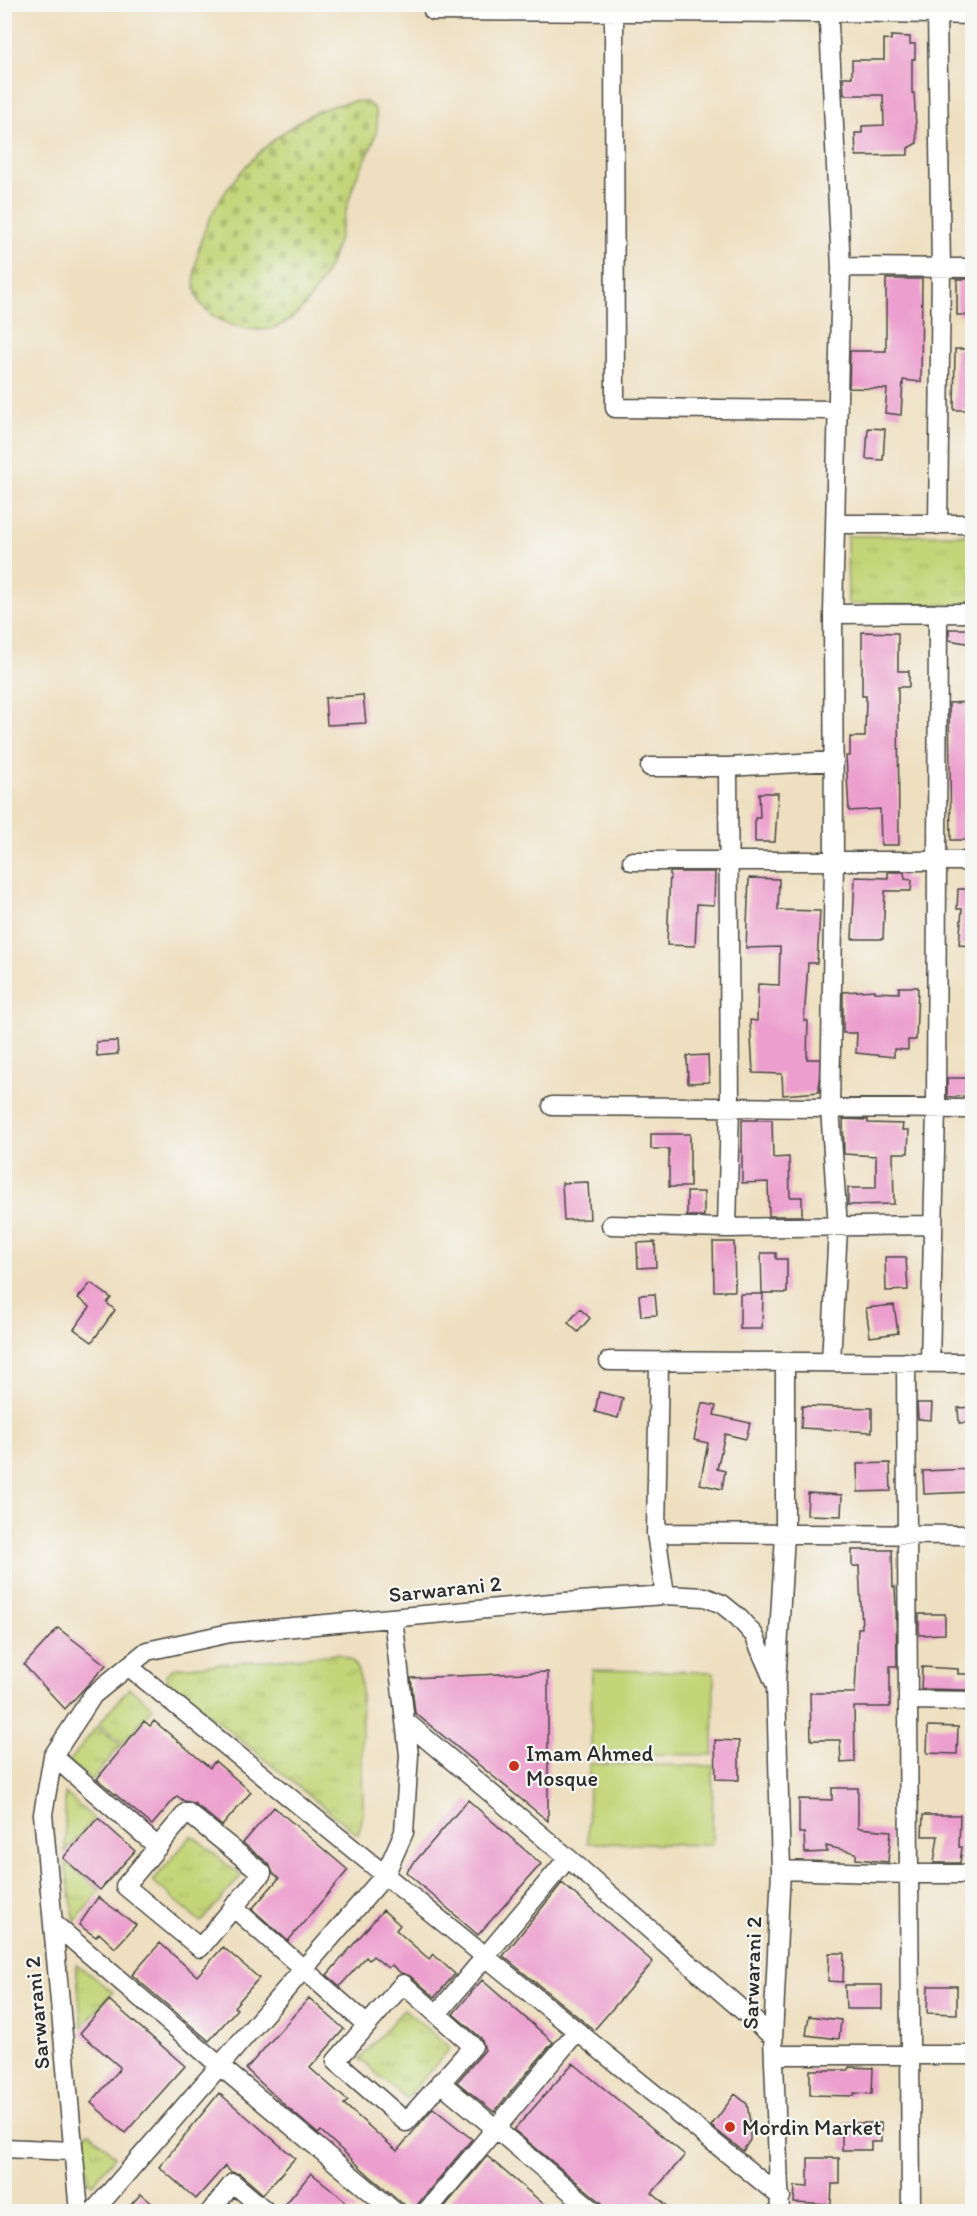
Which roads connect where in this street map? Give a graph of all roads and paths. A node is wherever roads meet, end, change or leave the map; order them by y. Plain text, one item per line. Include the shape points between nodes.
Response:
1 (828, 9) edge
2 (433, 10) dead end
3 (614, 12) junction
4 (937, 14) junction
5 (972, 15) edge
6 (841, 267) junction
7 (941, 268) junction
8 (972, 268) edge
9 (838, 410) junction
10 (836, 524) junction
11 (972, 524) edge
12 (938, 525) junction
13 (938, 613) junction
14 (972, 613) edge
15 (833, 614) junction
16 (834, 761) junction
17 (650, 767) dead end
18 (728, 767) junction
19 (632, 861) dead end
20 (729, 861) junction
21 (834, 861) junction
22 (938, 861) junction
23 (972, 861) edge
24 (552, 1106) dead end
25 (730, 1107) junction
26 (830, 1108) junction
27 (936, 1109) junction
28 (972, 1109) edge
29 (611, 1225) dead end
30 (933, 1225) junction
31 (727, 1228) junction
32 (838, 1228) junction
33 (609, 1362) dead end
34 (659, 1362) junction
35 (785, 1362) junction
36 (831, 1362) junction
37 (906, 1362) junction
38 (930, 1362) junction
39 (972, 1363) edge
40 (656, 1533) junction
41 (785, 1535) junction
42 (907, 1535) junction
43 (972, 1535) edge
44 (665, 1595) junction
45 (393, 1618) junction
46 (128, 1666) junction
47 (776, 1686) junction
48 (908, 1700) junction
49 (972, 1701) edge
50 (405, 1721) junction
51 (53, 1756) junction
52 (158, 1847) junction
53 (568, 1858) junction
54 (781, 1870) junction
55 (909, 1874) junction
56 (972, 1874) edge
57 (385, 1875) junction
58 (233, 1907) junction
59 (53, 1923) junction
60 (486, 1957) junction
61 (304, 1968) junction
62 (437, 2014) junction
63 (367, 2025) junction
64 (577, 2031) junction
65 (774, 2046) junction
66 (910, 2055) junction
67 (972, 2055) edge
68 (220, 2066) junction
69 (440, 2082) junction
70 (495, 2128) junction
71 (4, 2148) edge
72 (72, 2151) junction
73 (780, 2204) edge
74 (79, 2211) edge
75 (93, 2211) edge
76 (210, 2211) edge
77 (267, 2211) edge
78 (395, 2211) edge
79 (426, 2211) edge
80 (595, 2211) edge
81 (911, 2211) edge

1 - 3 street
1 - 4 street
1 - 6 street
2 - 3 street
3 - 9 street via 615,408
4 - 5 street
4 - 7 street
6 - 7 street
6 - 9 street
7 - 8 street
7 - 12 street
9 - 10 street
10 - 12 street
10 - 15 street
11 - 12 street
13 - 14 street
13 - 15 street
13 - 22 street
15 - 16 street
16 - 18 street
16 - 21 street
17 - 18 street
18 - 20 street
19 - 20 street
20 - 21 street
20 - 25 street
21 - 22 street
21 - 26 street
22 - 23 street
22 - 27 street
24 - 25 street
25 - 26 street
25 - 31 street
26 - 27 street
26 - 32 street
27 - 28 street
27 - 30 street
29 - 31 street
30 - 32 street
30 - 38 street
31 - 32 street
32 - 36 street
33 - 34 street
34 - 35 street
34 - 40 street
35 - 36 street
35 - 41 street
36 - 37 street
37 - 38 street
37 - 42 street
38 - 39 street
40 - 41 street
40 - 44 street
41 - 42 street
41 - 47 street
42 - 43 street
42 - 48 street
44 - 45 street, Sarwarani 2
44 - 47 street, Sarwarani 2 via 705,1597 738,1617 754,1635
45 - 46 street, Sarwarani 2 via 230,1633 147,1651
45 - 50 street
46 - 51 street, Sarwarani 2 via 93,1695
46 - 57 street
47 - 54 street, Sarwarani 2
48 - 49 street
48 - 55 street
50 - 53 street
50 - 57 street via 409,1755 404,1832
51 - 52 street
51 - 59 street, Sarwarani 2 via 43,1814
52 - 58 street via 187,1812 262,1873
52 - 58 street via 125,1886 200,1948
53 - 60 street
53 - 65 street
54 - 55 street
54 - 65 street, Sarwarani 2
55 - 56 street
55 - 66 street
57 - 60 street
57 - 61 street
58 - 61 street
59 - 68 street
59 - 72 street, Sarwarani 2
60 - 62 street
60 - 64 street
61 - 63 street
61 - 68 street
62 - 63 street via 403,1984
62 - 69 street via 473,2046
63 - 69 street via 336,2061 406,2122
64 - 70 street
64 - 73 street
65 - 66 street
65 - 73 street, Sarwarani 2
66 - 67 street
66 - 81 street
68 - 75 street
68 - 78 street
69 - 70 street
70 - 79 street
70 - 80 street
71 - 72 street
72 - 74 street, Sarwarani 2
76 - 77 street via 233,2183

